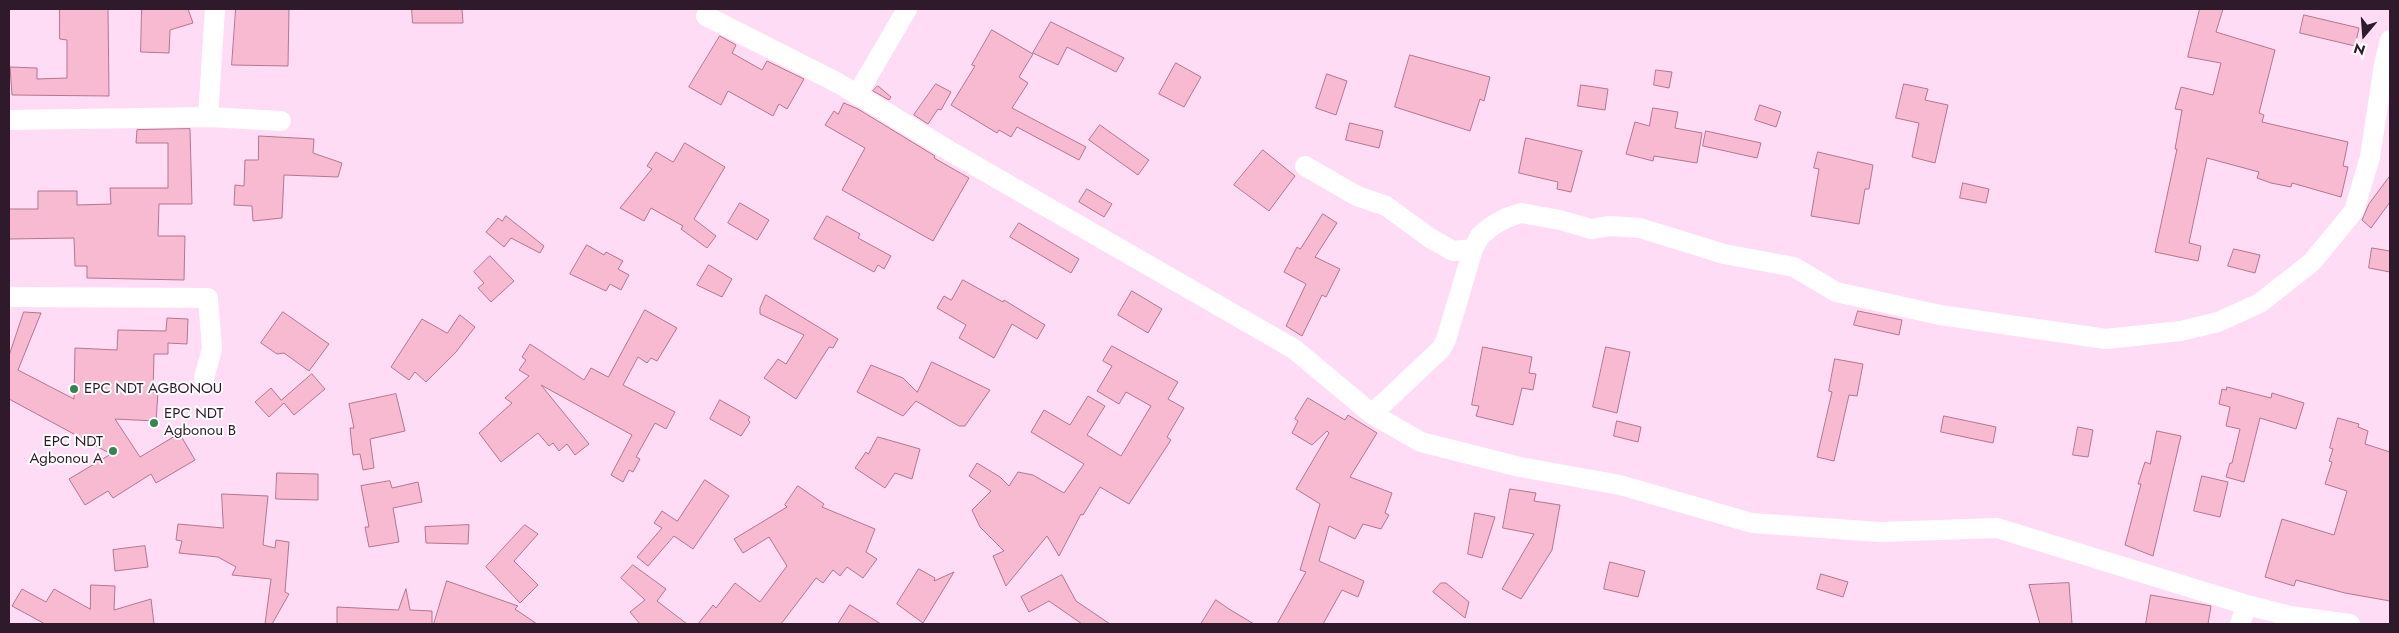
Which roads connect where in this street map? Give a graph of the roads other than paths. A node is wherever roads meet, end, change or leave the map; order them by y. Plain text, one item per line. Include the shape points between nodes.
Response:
1 (215, 9) edge
2 (907, 9) edge
3 (706, 16) dead end
4 (2390, 40) edge
5 (857, 95) junction
6 (208, 117) junction
7 (9, 120) edge
8 (281, 121) dead end
9 (1305, 166) dead end
10 (1472, 249) junction
11 (9, 297) edge
12 (204, 378) dead end
13 (1372, 414) junction
14 (2247, 605) junction
15 (2240, 624) edge
16 (2350, 624) edge

1 - 6 street
2 - 5 street
3 - 5 street
4 - 10 street via 2370,158 2354,211 2312,262 2260,303 2218,322 2106,339 1940,315 1836,292 1794,267 1724,254 1640,228 1610,226 1591,229 1520,214 1492,226
5 - 13 street via 1294,349
6 - 7 street
6 - 8 street
9 - 10 street via 1357,196 1386,206 1430,238 1453,250
10 - 13 street via 1441,349
11 - 12 street via 208,298 212,349
13 - 14 street via 1421,442 1520,467 1620,485 1752,523 1880,532 1996,528
14 - 15 street
14 - 16 street via 2290,616

